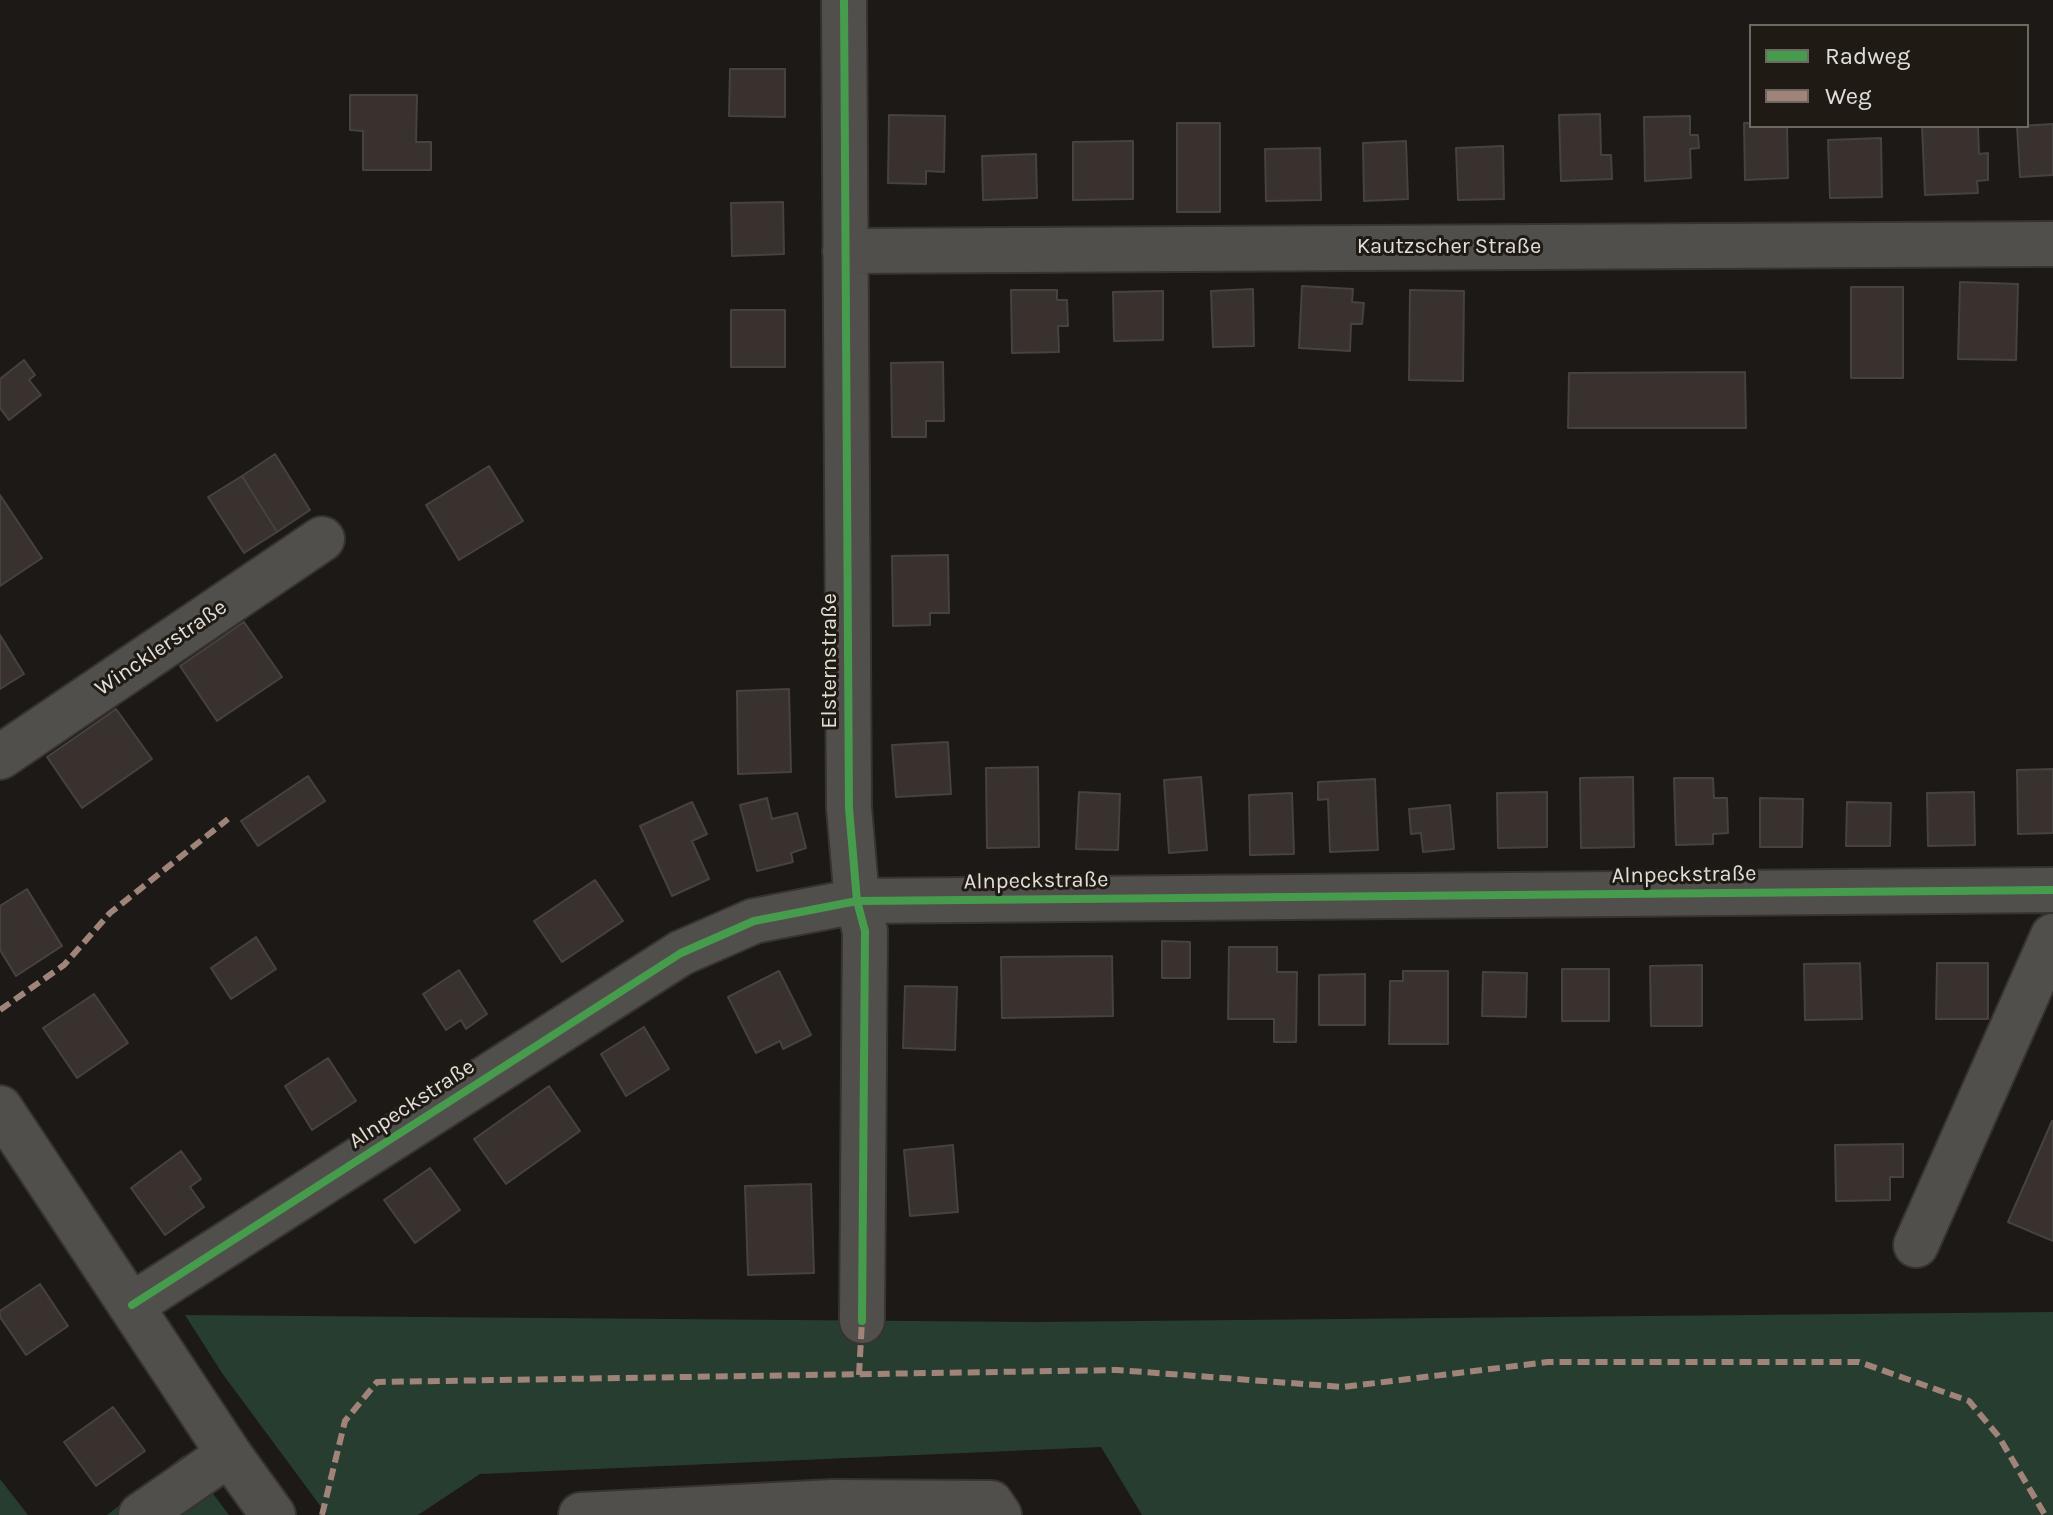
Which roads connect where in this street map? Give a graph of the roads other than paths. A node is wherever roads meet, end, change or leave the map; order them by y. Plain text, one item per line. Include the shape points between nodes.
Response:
1 (844, 0) edge
2 (2053, 244) edge
3 (845, 251) junction
4 (322, 539) dead end
5 (0, 757) edge
6 (2053, 890) edge
7 (857, 901) junction
8 (2053, 936) edge
9 (0, 1108) edge
10 (1916, 1245) dead end
11 (132, 1305) junction
12 (862, 1321) dead end
13 (229, 1454) junction
14 (837, 1508) edge
15 (141, 1515) edge
16 (273, 1515) edge
17 (581, 1515) edge
18 (999, 1515) edge

1 - 3 street, Elsternstraße
2 - 3 street, Kautzscher Straße
3 - 7 street, Elsternstraße via 849,808
4 - 5 street, Wincklerstraße
6 - 7 street, Alnpeckstraße
7 - 11 street, Alnpeckstraße via 754,921 681,953
7 - 12 street, Elsternstraße via 865,931
8 - 10 street
9 - 11 street
11 - 13 street
13 - 15 street
13 - 16 street
14 - 17 street
14 - 18 street via 991,1503

